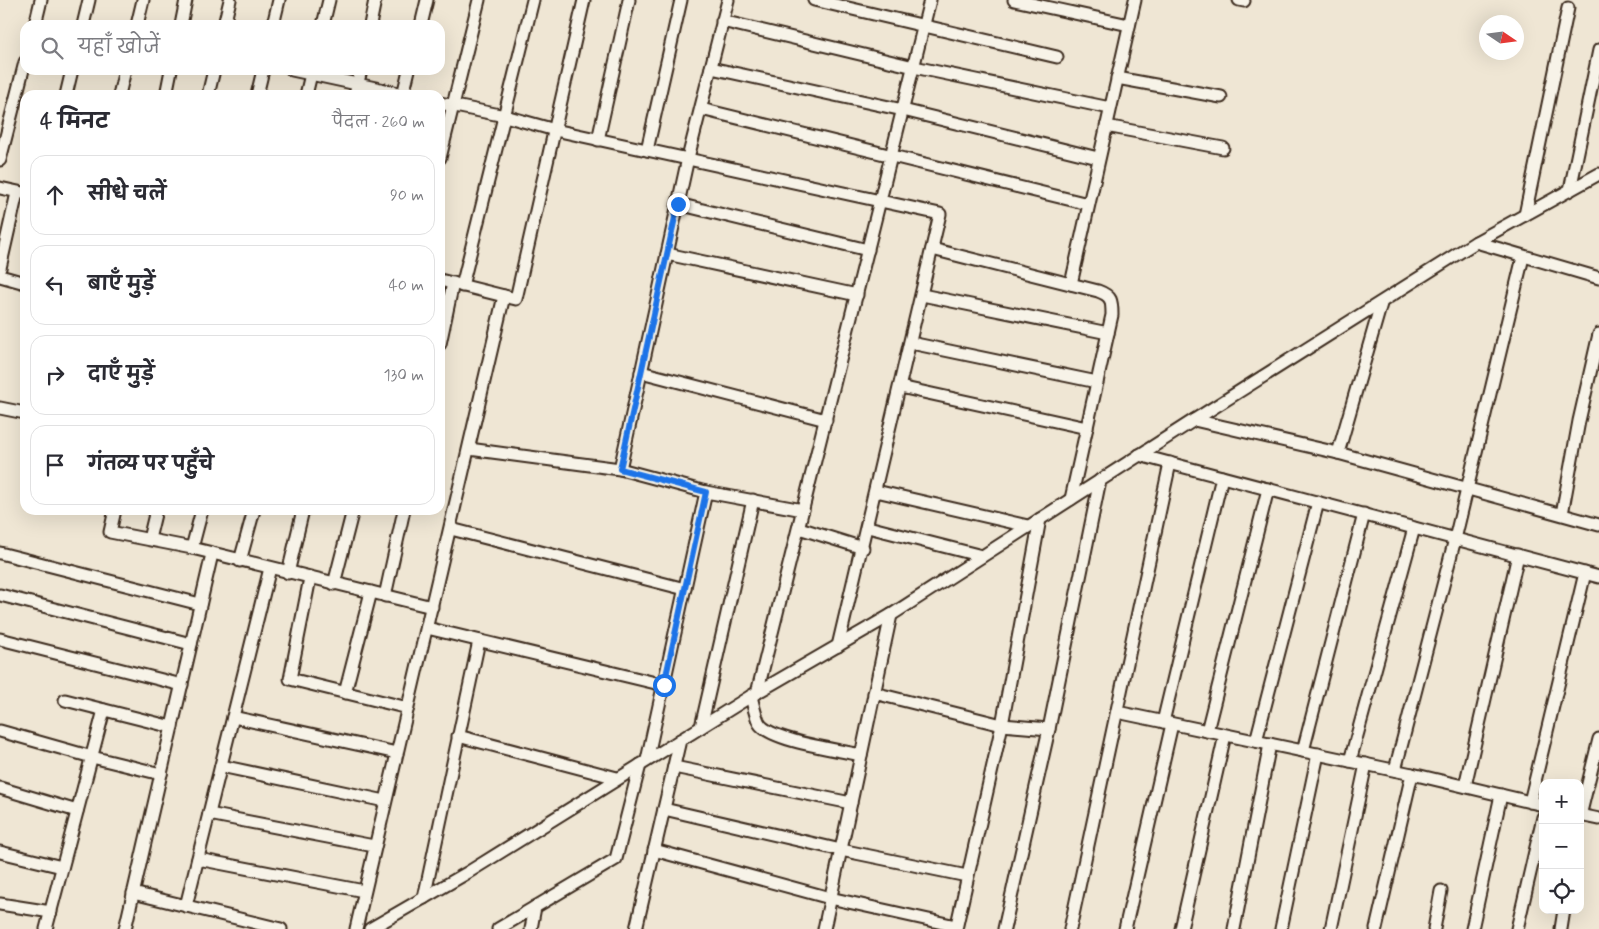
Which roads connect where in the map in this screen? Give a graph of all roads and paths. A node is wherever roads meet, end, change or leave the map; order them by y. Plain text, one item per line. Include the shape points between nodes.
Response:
1 (41, 0) edge
2 (89, 0) edge
3 (143, 0) edge
4 (186, 0) edge
5 (230, 0) edge
6 (279, 0) edge
7 (329, 0) edge
8 (375, 0) edge
9 (427, 0) edge
10 (479, 0) edge
11 (533, 0) edge
12 (584, 0) edge
13 (629, 0) edge
14 (681, 0) edge
15 (728, 0) edge
16 (814, 0) edge
17 (930, 0) edge
18 (1014, 0) edge
19 (1135, 0) edge
20 (1568, 8) dead end
21 (35, 20) edge
22 (84, 20) edge
23 (138, 20) edge
24 (182, 20) edge
25 (225, 20) edge
26 (274, 20) edge
27 (324, 20) edge
28 (371, 20) edge
29 (422, 20) edge
30 (722, 21) junction
31 (924, 25) junction
32 (1129, 25) junction
33 (1599, 50) edge
34 (1057, 57) dead end
35 (914, 67) junction
36 (711, 68) junction
37 (22, 75) edge
38 (71, 75) edge
39 (124, 75) edge
40 (170, 75) edge
41 (213, 75) edge
42 (262, 75) edge
43 (311, 75) edge
44 (319, 75) edge
45 (359, 75) edge
46 (408, 75) edge
47 (1117, 78) junction
48 (67, 90) edge
49 (120, 90) edge
50 (167, 90) edge
51 (209, 90) edge
52 (258, 90) edge
53 (307, 90) edge
54 (356, 90) edge
55 (406, 90) edge
56 (1221, 97) dead end
57 (445, 104) edge
58 (452, 106) junction
59 (1110, 108) junction
60 (701, 109) junction
61 (903, 110) junction
62 (505, 116) junction
63 (1106, 126) junction
64 (555, 130) junction
65 (445, 136) edge
66 (598, 140) junction
67 (1223, 148) dead end
68 (647, 150) junction
69 (892, 155) junction
70 (688, 158) junction
71 (1098, 158) junction
72 (0, 160) edge
73 (1599, 174) edge
74 (0, 188) edge
75 (1570, 190) junction
76 (20, 193) edge
77 (20, 197) edge
78 (880, 202) junction
79 (678, 204) junction
80 (1088, 204) junction
81 (1525, 215) junction
82 (1476, 242) junction
83 (932, 249) junction
84 (868, 250) junction
85 (667, 254) junction
86 (1523, 257) junction
87 (0, 268) edge
88 (0, 276) edge
89 (1599, 278) edge
90 (445, 281) edge
91 (20, 282) edge
92 (1071, 284) junction
93 (458, 285) junction
94 (922, 294) junction
95 (857, 295) junction
96 (504, 296) junction
97 (1380, 304) junction
98 (445, 328) edge
99 (1108, 333) junction
100 (1599, 334) edge
101 (910, 343) junction
102 (641, 372) junction
103 (1097, 382) junction
104 (1587, 385) junction
105 (900, 387) junction
106 (1599, 388) edge
107 (0, 408) edge
108 (20, 412) edge
109 (826, 420) junction
110 (1194, 420) junction
111 (1086, 428) junction
112 (469, 449) junction
113 (1338, 453) junction
114 (1139, 455) junction
115 (1170, 463) junction
116 (620, 469) junction
117 (1222, 477) junction
118 (1100, 480) junction
119 (1467, 488) junction
120 (1268, 489) junction
121 (876, 491) junction
122 (706, 492) junction
123 (1071, 499) junction
124 (753, 500) junction
125 (1318, 502) junction
126 (803, 510) junction
127 (1364, 514) junction
128 (1562, 514) junction
129 (114, 515) edge
130 (155, 515) edge
131 (201, 515) edge
132 (253, 515) edge
133 (302, 515) edge
134 (352, 515) edge
135 (403, 515) edge
136 (1040, 519) junction
137 (1599, 525) edge
138 (1028, 526) junction
139 (798, 528) junction
140 (868, 528) junction
141 (1414, 528) junction
142 (451, 529) junction
143 (149, 539) junction
144 (1456, 539) junction
145 (192, 548) junction
146 (863, 548) junction
147 (0, 553) edge
148 (212, 554) junction
149 (1518, 555) junction
150 (982, 556) junction
151 (240, 561) junction
152 (270, 568) junction
153 (288, 573) junction
154 (1585, 573) junction
155 (1599, 577) edge
156 (310, 578) junction
157 (334, 584) junction
158 (685, 589) junction
159 (371, 592) junction
160 (0, 595) edge
161 (385, 596) junction
162 (200, 604) junction
163 (432, 607) junction
164 (892, 615) junction
165 (427, 628) junction
166 (0, 639) edge
167 (479, 641) junction
168 (191, 644) junction
169 (838, 646) junction
170 (182, 684) junction
171 (664, 685) junction
172 (345, 693) junction
173 (874, 693) junction
174 (754, 694) junction
175 (65, 700) dead end
176 (408, 708) junction
177 (104, 710) junction
178 (1117, 712) junction
179 (233, 717) junction
180 (1168, 723) junction
181 (1002, 725) junction
182 (172, 727) junction
183 (701, 727) junction
184 (1050, 729) junction
185 (0, 731) edge
186 (1207, 731) junction
187 (1225, 735) junction
188 (458, 736) junction
189 (1599, 739) edge
190 (680, 740) junction
191 (1256, 741) junction
192 (1270, 744) junction
193 (1303, 751) junction
194 (397, 753) junction
195 (1318, 754) junction
196 (861, 755) junction
197 (92, 757) junction
198 (1350, 761) junction
199 (643, 762) junction
200 (1366, 764) junction
201 (221, 766) junction
202 (674, 766) junction
203 (1394, 770) junction
204 (161, 774) junction
205 (1412, 774) junction
206 (617, 778) junction
207 (1465, 786) junction
208 (0, 788) edge
209 (1501, 795) junction
210 (1584, 799) edge
211 (385, 801) junction
212 (1530, 802) junction
213 (851, 803) junction
214 (1539, 805) edge
215 (664, 809) junction
216 (78, 811) junction
217 (209, 814) junction
218 (1584, 816) edge
219 (1599, 819) edge
220 (1541, 824) edge
221 (374, 846) junction
222 (654, 850) junction
223 (841, 850) junction
224 (0, 852) edge
225 (198, 858) junction
226 (62, 867) junction
227 (968, 876) junction
228 (364, 891) junction
229 (1441, 891) dead end
230 (133, 893) junction
231 (424, 898) junction
232 (830, 898) junction
233 (0, 904) edge
234 (186, 906) junction
235 (535, 907) junction
236 (50, 912) junction
237 (1563, 914) edge
238 (956, 928) edge
239 (46, 929) edge
240 (125, 929) edge
241 (281, 929) edge
242 (356, 929) edge
243 (370, 929) edge
244 (498, 929) edge
245 (531, 929) edge
246 (636, 929) edge
247 (824, 929) edge
248 (1004, 929) edge
249 (1070, 929) edge
250 (1125, 929) edge
251 (1181, 929) edge
252 (1234, 929) edge
253 (1281, 929) edge
254 (1331, 929) edge
255 (1376, 929) edge
256 (1434, 929) edge
257 (1472, 929) edge
258 (1517, 929) edge
259 (1561, 929) edge

1 - 21 street
2 - 22 street
3 - 23 street
4 - 24 street
5 - 25 street
6 - 26 street
7 - 27 street
8 - 28 street
9 - 29 street
10 - 58 street
11 - 62 street
12 - 64 street
13 - 66 street
14 - 68 street
15 - 30 street
16 - 31 street
17 - 31 street
18 - 32 street
19 - 32 street
20 - 81 street
30 - 35 street
30 - 36 street
31 - 34 street
31 - 35 street
32 - 47 street
33 - 75 street
35 - 59 street
35 - 61 street
36 - 60 street
36 - 61 street
37 - 72 street
38 - 48 street
39 - 49 street
40 - 50 street
41 - 51 street
42 - 52 street
43 - 53 street
44 - 54 street
45 - 54 street
46 - 55 street
47 - 56 street
47 - 59 street
57 - 58 street
58 - 62 street
58 - 65 street
59 - 63 street
60 - 69 street
60 - 70 street
61 - 69 street
61 - 71 street
62 - 64 street
62 - 93 street
63 - 67 street
63 - 71 street
64 - 66 street
64 - 96 street via 516,299
66 - 68 street
68 - 70 street
69 - 78 street
69 - 80 street
70 - 78 street
70 - 79 street
71 - 80 street
73 - 75 street
74 - 76 street
75 - 81 street
77 - 87 street
78 - 83 street via 940,214
78 - 84 street
79 - 84 street
79 - 85 street
80 - 92 street
81 - 82 street
82 - 86 street
82 - 97 street
83 - 92 street
83 - 94 street
84 - 95 street
85 - 95 street
85 - 102 street
86 - 89 street
86 - 119 street
88 - 91 street
90 - 93 street
92 - 99 street via 1109,295 1112,315
93 - 96 street
93 - 98 street
94 - 99 street
94 - 101 street
95 - 109 street
96 - 112 street
97 - 110 street
97 - 113 street
99 - 103 street
100 - 104 street
101 - 103 street
101 - 105 street
102 - 109 street
102 - 116 street
103 - 111 street
104 - 106 street
104 - 128 street
105 - 111 street
105 - 121 street
107 - 108 street
109 - 126 street
110 - 113 street
110 - 114 street
111 - 123 street
112 - 116 street
112 - 142 street
113 - 119 street
114 - 115 street
114 - 118 street
115 - 117 street
115 - 178 street
116 - 122 street
117 - 120 street
117 - 180 street
118 - 123 street
118 - 184 street
119 - 128 street
119 - 144 street
120 - 125 street
120 - 186 street
121 - 138 street
121 - 140 street
122 - 124 street
122 - 158 street
123 - 136 street
124 - 126 street
124 - 183 street
125 - 127 street
125 - 191 street
126 - 139 street
127 - 141 street
127 - 193 street
128 - 137 street
129 - 143 street via 110,532
130 - 143 street
131 - 145 street
132 - 151 street
133 - 153 street
134 - 157 street
135 - 161 street
136 - 138 street
136 - 181 street
138 - 150 street
139 - 146 street
139 - 174 street
140 - 146 street
140 - 150 street
141 - 144 street
141 - 198 street
142 - 158 street
142 - 163 street
143 - 145 street
144 - 149 street
144 - 203 street
145 - 148 street
146 - 169 street
147 - 162 street
148 - 151 street
148 - 162 street
149 - 154 street
149 - 207 street
150 - 164 street
151 - 152 street
152 - 153 street
152 - 179 street
153 - 156 street
154 - 155 street
154 - 212 street
156 - 157 street
156 - 172 street via 290,679
157 - 159 street
158 - 171 street
159 - 161 street
159 - 172 street
160 - 168 street
161 - 163 street
162 - 168 street
163 - 165 street
164 - 169 street
164 - 173 street
165 - 167 street
165 - 176 street
166 - 170 street
167 - 171 street
167 - 188 street
168 - 170 street
169 - 174 street
170 - 182 street
171 - 199 street
172 - 176 street
173 - 181 street
173 - 196 street
174 - 183 street
174 - 196 street via 759,723 765,730 785,738
175 - 177 street
176 - 194 street
177 - 182 street
177 - 197 street
178 - 180 street
178 - 249 street
179 - 194 street
179 - 201 street
180 - 186 street
180 - 250 street
181 - 184 street
181 - 227 street
182 - 204 street
183 - 190 street
184 - 248 street
185 - 197 street
186 - 187 street
187 - 191 street
187 - 251 street
188 - 206 street
188 - 231 street
189 - 210 street
190 - 199 street
190 - 202 street
191 - 192 street
192 - 193 street
192 - 252 street
193 - 195 street
194 - 211 street
195 - 198 street
195 - 253 street
196 - 213 street
197 - 204 street
197 - 216 street
198 - 200 street
199 - 206 street
199 - 235 street via 616,858
200 - 203 street
200 - 254 street
201 - 211 street
201 - 217 street
202 - 213 street
202 - 215 street
203 - 205 street
204 - 230 street
205 - 207 street
205 - 255 street
206 - 231 street
207 - 209 street
208 - 216 street
209 - 212 street
209 - 257 street
211 - 221 street
212 - 214 street
213 - 223 street
215 - 222 street
215 - 223 street
216 - 226 street
217 - 221 street
217 - 225 street
218 - 219 street
220 - 258 street
221 - 228 street
222 - 232 street
222 - 246 street
223 - 227 street
223 - 232 street
224 - 226 street
225 - 228 street
225 - 234 street
226 - 236 street
227 - 238 street
228 - 242 street
229 - 256 street
230 - 234 street
230 - 240 street
231 - 243 street
232 - 238 street
232 - 247 street
233 - 236 street
234 - 241 street
235 - 244 street
235 - 245 street
236 - 239 street
237 - 259 street

